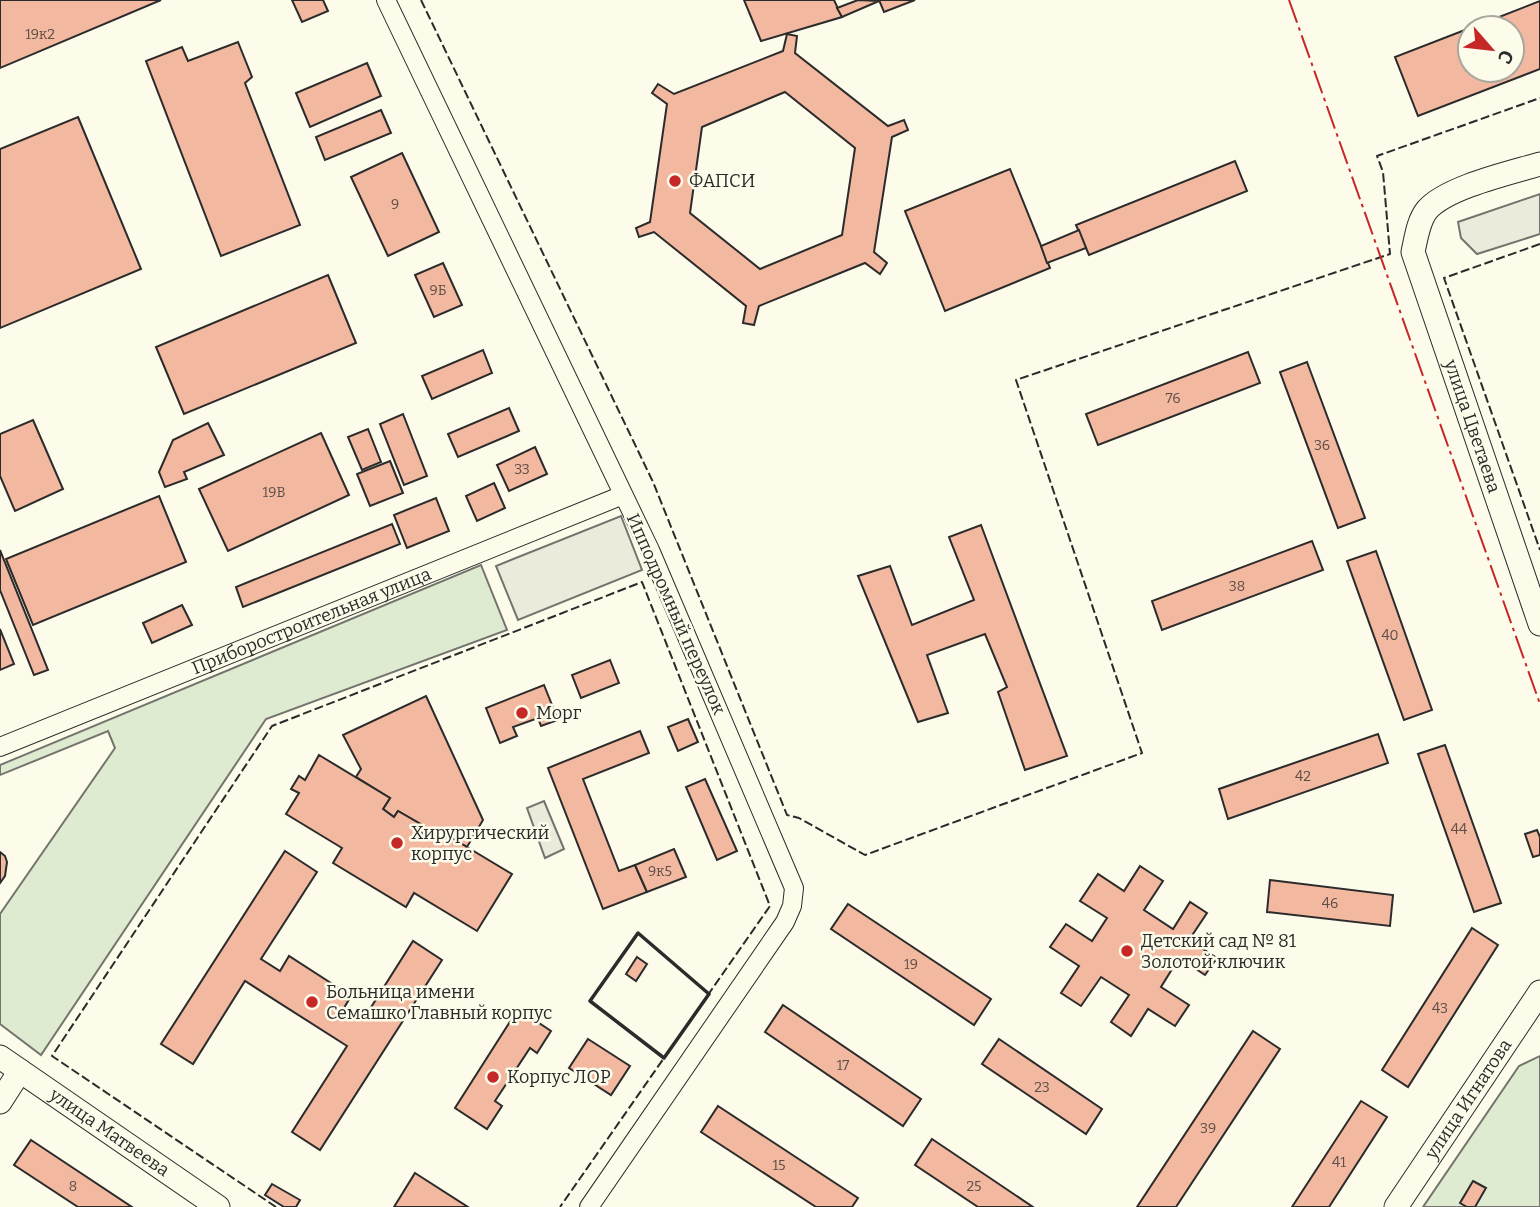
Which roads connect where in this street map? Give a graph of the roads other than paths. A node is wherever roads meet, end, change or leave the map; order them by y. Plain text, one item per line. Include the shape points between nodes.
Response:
1 (386, 0) edge
2 (1540, 163) edge
3 (623, 495) junction
4 (1540, 624) edge
5 (0, 747) edge
6 (1540, 992) edge
7 (0, 1057) edge
8 (20, 1071) junction
9 (0, 1101) edge
10 (218, 1207) edge
11 (589, 1207) edge
12 (1396, 1207) edge

1 - 3 street, Ипподромный переулок
2 - 4 main road, улица Цветаева via 1448,194 1427,211 1413,252
3 - 5 street, Приборостроительная улица
3 - 11 street, Ипподромный переулок via 794,888 785,922
6 - 12 main road, улица Игнатова
7 - 8 main road, улица Матвеева
8 - 9 main road
8 - 10 main road, улица Матвеева

